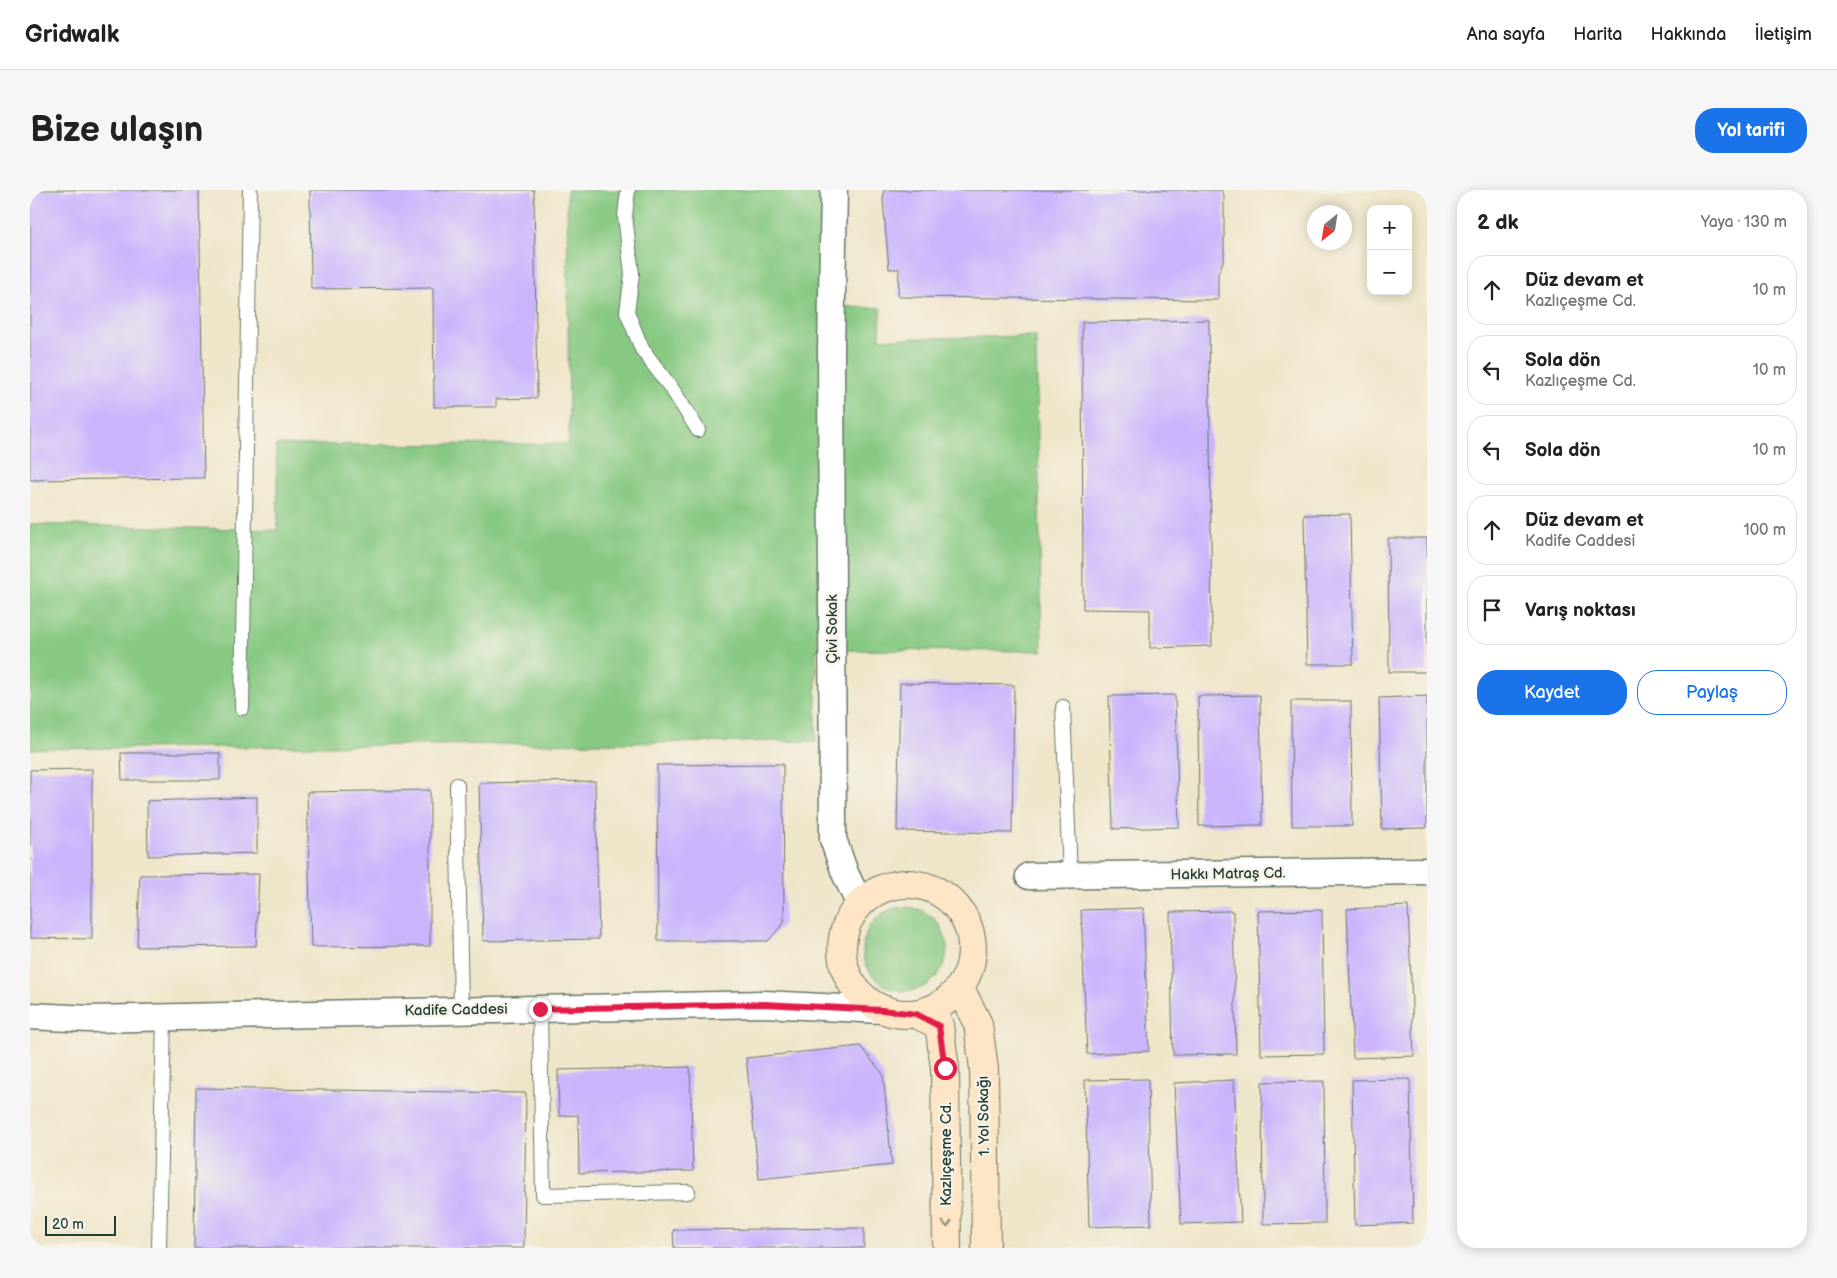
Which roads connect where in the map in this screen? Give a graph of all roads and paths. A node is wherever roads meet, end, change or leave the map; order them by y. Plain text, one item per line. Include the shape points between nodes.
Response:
1 (250, 190) edge
2 (628, 190) edge
3 (834, 190) edge
4 (698, 430) dead end
5 (1064, 707) dead end
6 (242, 708) dead end
7 (457, 785) dead end
8 (1427, 871) edge
9 (1029, 876) dead end
10 (1070, 876) junction
11 (859, 903) junction
12 (960, 988) junction
13 (540, 1009) junction
14 (461, 1010) junction
15 (882, 1010) junction
16 (916, 1014) junction
17 (30, 1016) edge
18 (164, 1017) junction
19 (688, 1192) dead end
20 (159, 1248) edge
21 (947, 1248) edge
22 (986, 1248) edge

1 - 6 lane
2 - 4 lane via 625,216 632,274 627,312 642,349
3 - 11 street, Çivi Sokak via 831,350 833,840
5 - 10 lane
7 - 14 lane
8 - 10 street, Hakkı Matraş Cd.
9 - 10 street, Hakkı Matraş Cd.
11 - 12 street via 877,890 898,884 920,884 941,892 958,906 969,925 974,946 970,968
11 - 15 street via 847,921 841,941 842,962 850,982 864,999
12 - 16 street via 941,1006
12 - 22 street, 1. Yol Sokağı via 978,1024 984,1069
13 - 14 street, Kadife Caddesi
13 - 15 street, Kadife Caddesi via 764,1004
13 - 19 lane via 543,1195
14 - 18 street, Kadife Caddesi
15 - 16 street
16 -> 21 street, Kazlıçeşme Cd. via 939,1026 945,1068
17 - 18 street, Kadife Caddesi via 90,1019
18 - 20 lane

